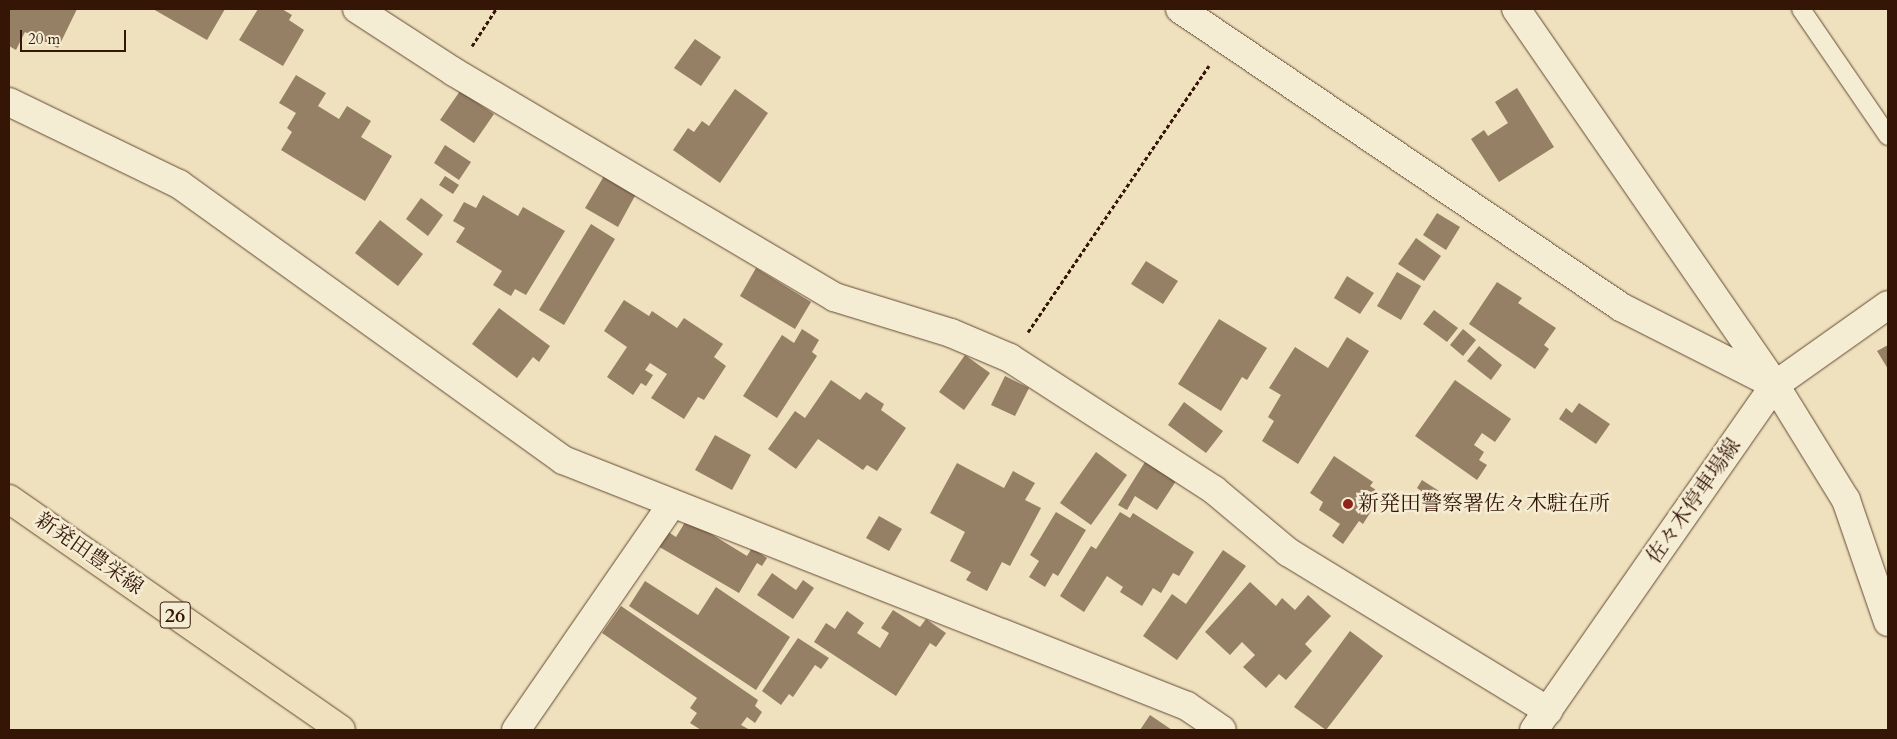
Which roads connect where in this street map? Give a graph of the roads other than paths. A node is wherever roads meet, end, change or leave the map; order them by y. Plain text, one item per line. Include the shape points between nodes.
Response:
1 (357, 9) edge
2 (1180, 9) edge
3 (1516, 9) edge
4 (1801, 9) edge
5 (9, 102) edge
6 (1888, 136) edge
7 (1888, 305) edge
8 (1775, 385) junction
9 (9, 499) edge
10 (672, 504) junction
11 (1888, 622) edge
12 (1541, 720) edge
13 (341, 730) edge
14 (516, 730) edge
15 (1222, 730) edge

1 - 12 street via 454,72 834,297 950,333 1010,358 1214,490 1288,552
2 - 8 street via 1621,307
3 - 8 street
4 - 6 lane
5 - 10 street via 179,184 563,460
7 - 8 street, 佐々木停車場線
8 - 11 street via 1846,500
8 - 12 street, 佐々木停車場線
9 - 13 main road, 新発田豊栄線 / 26
10 - 14 street
10 - 15 street via 1187,706

